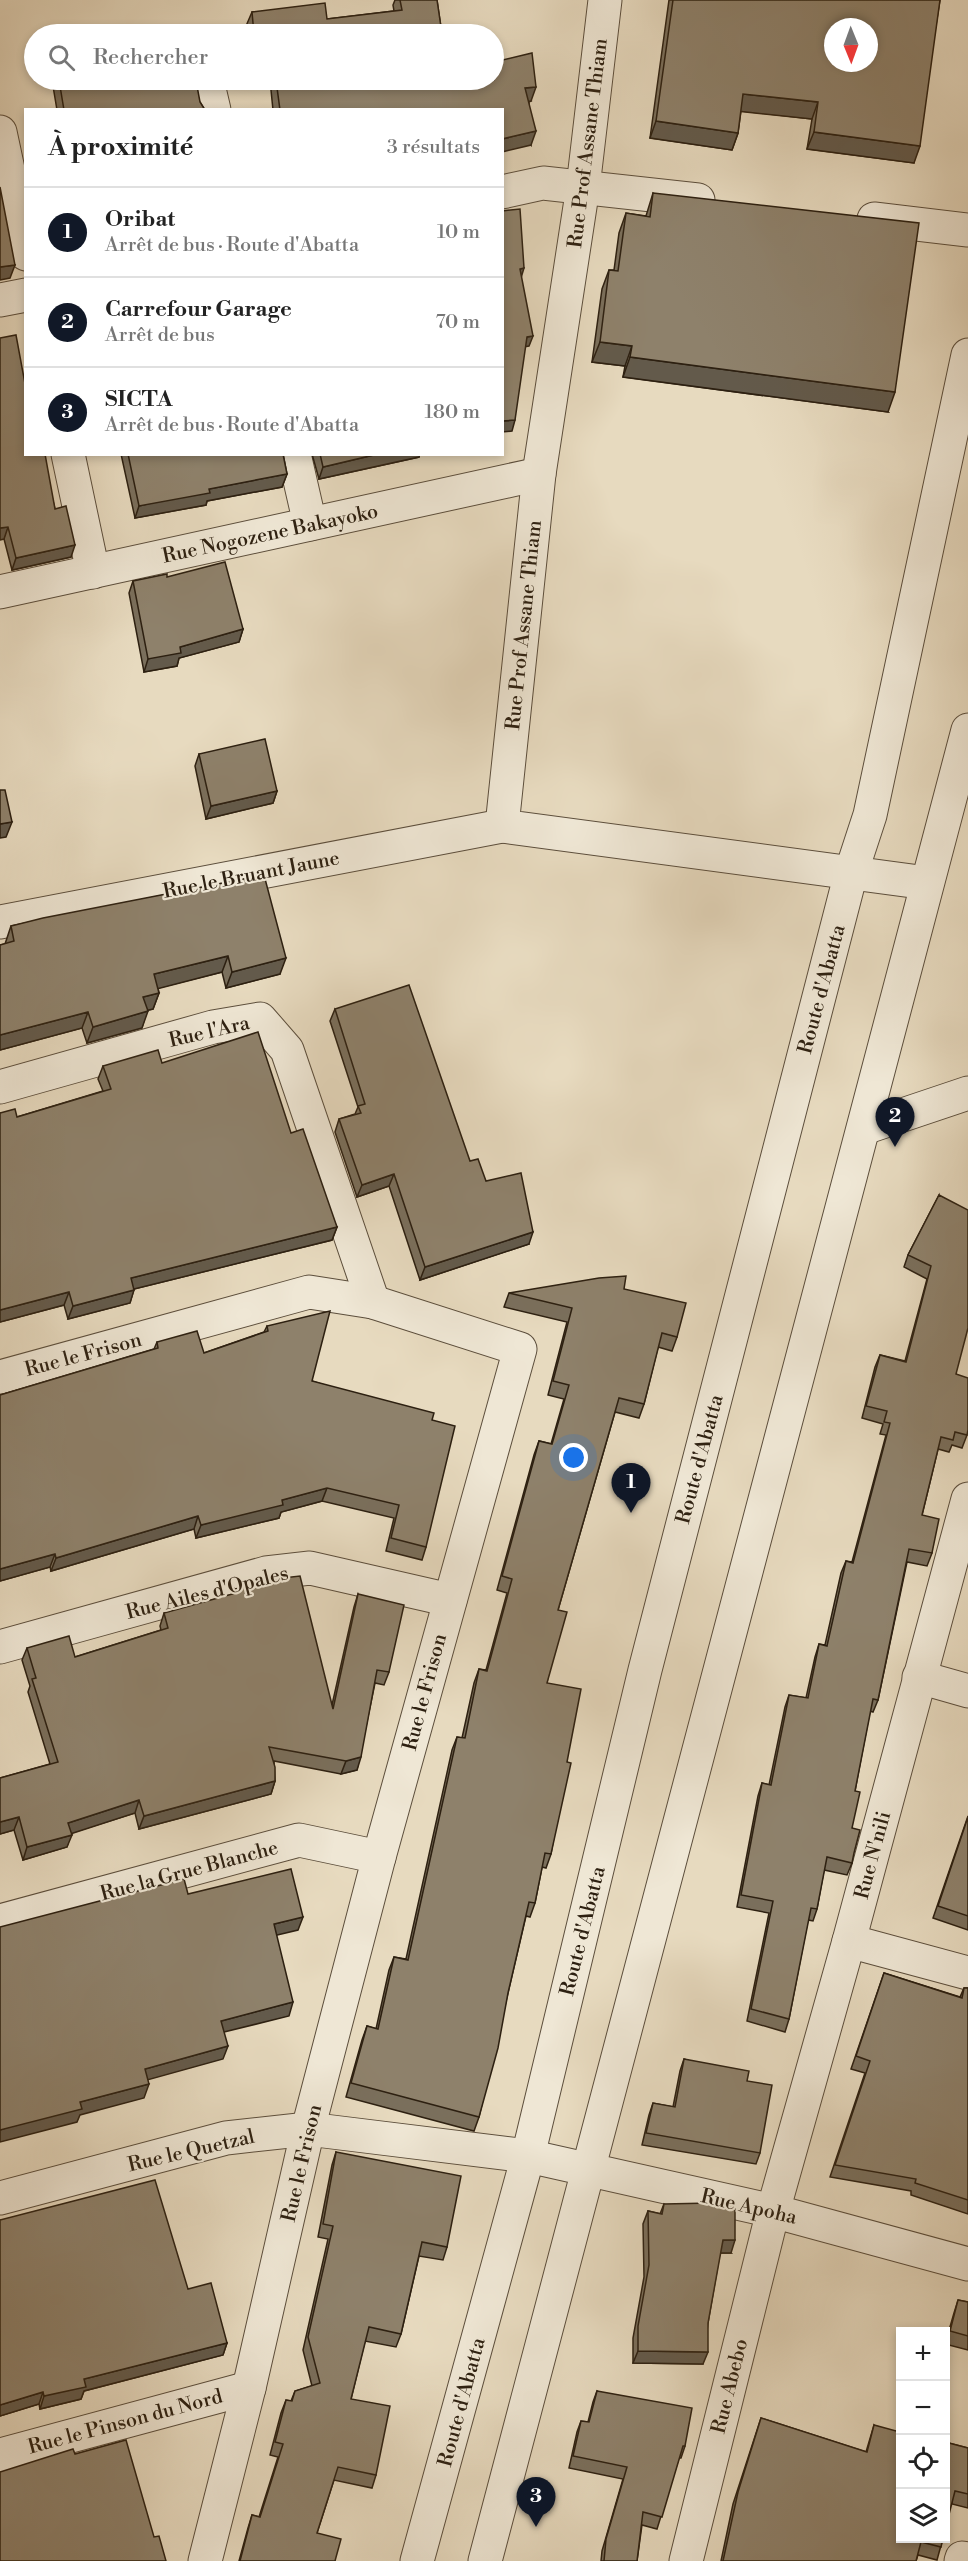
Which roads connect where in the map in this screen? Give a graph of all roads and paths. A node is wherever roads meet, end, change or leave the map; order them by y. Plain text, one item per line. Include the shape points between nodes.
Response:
1 (605, 0) edge
2 (209, 90) edge
3 (214, 108) edge
4 (0, 132) edge
5 (583, 187) junction
6 (504, 192) edge
7 (723, 203) edge
8 (840, 215) edge
9 (968, 230) edge
10 (24, 245) edge
11 (24, 295) edge
12 (0, 300) edge
13 (968, 355) edge
14 (68, 456) edge
15 (294, 456) edge
16 (539, 474) junction
17 (310, 524) junction
18 (93, 572) junction
19 (0, 592) edge
20 (968, 730) edge
21 (502, 826) junction
22 (851, 873) junction
23 (927, 883) junction
24 (0, 922) edge
25 (0, 1087) edge
26 (968, 1093) edge
27 (864, 1128) junction
28 (373, 1302) junction
29 (0, 1377) edge
30 (968, 1499) edge
31 (450, 1600) junction
32 (0, 1647) edge
33 (919, 1677) junction
34 (968, 1691) edge
35 (379, 1857) junction
36 (0, 1920) edge
37 (849, 1941) junction
38 (968, 1973) edge
39 (308, 2129) junction
40 (528, 2156) junction
41 (587, 2169) junction
42 (0, 2198) edge
43 (773, 2211) junction
44 (968, 2264) edge
45 (249, 2388) junction
46 (0, 2455) edge
47 (968, 2559) edge
48 (205, 2561) edge
49 (417, 2561) edge
50 (485, 2561) edge
51 (686, 2561) edge
52 (961, 2561) edge

1 - 5 street, Rue Prof Assane Thiam
2 - 3 street
4 - 10 street
5 - 6 street via 543,183
5 - 7 street
5 - 16 street, Rue Prof Assane Thiam
8 - 9 street
11 - 12 street
13 - 22 street, Route d'Abatta via 870,814
14 - 18 street
15 - 17 street
16 - 17 street, Rue Nogozene Bakayoko
16 - 21 street, Rue Prof Assane Thiam
17 - 18 street, Rue Nogozene Bakayoko
18 - 19 street, Rue Nogozene Bakayoko
20 - 23 street
21 - 22 street
21 - 24 street, Rue le Bruant Jaune
22 - 23 street
22 - 40 street, Route d'Abatta via 645,1670
23 - 27 street
25 - 28 street, Rue l'Ara via 213,1027 260,1019 287,1050
26 - 27 street
27 - 41 street
28 - 29 street, Rue le Frison via 309,1292
28 - 31 street, Rue le Frison via 520,1349
30 - 33 street, Rue N'nili
31 - 32 street, Rue Ailes d'Opales via 310,1568 266,1573
31 - 35 street, Rue le Frison
33 - 34 street
33 - 37 street, Rue N'nili
35 - 36 street, Rue la Grue Blanche via 299,1840
35 - 39 street, Rue le Frison
37 - 38 street
37 - 43 street, Rue N'nili
39 - 40 street, Rue le Quetzal
39 - 42 street, Rue le Quetzal via 226,2138
39 - 45 street, Rue le Frison
40 - 41 street, Rue Apoha
40 - 49 street, Route d'Abatta
41 - 43 street, Rue Apoha
41 - 50 street
43 - 44 street, Rue Apoha
43 - 51 street, Rue Abebo
45 - 46 street, Rue le Pinson du Nord
45 - 48 street, Rue le Frison
47 - 52 street

